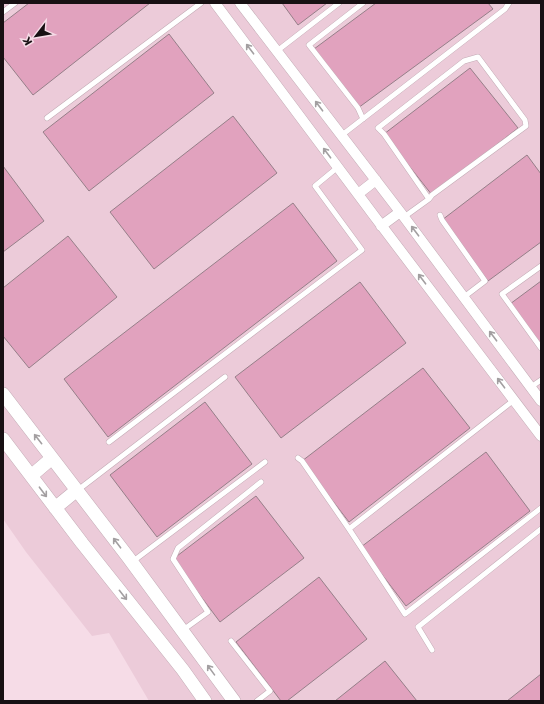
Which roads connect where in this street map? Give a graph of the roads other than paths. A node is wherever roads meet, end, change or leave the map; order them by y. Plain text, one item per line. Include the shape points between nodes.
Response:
1 (15, 3) edge
2 (201, 3) edge
3 (215, 3) edge
4 (240, 3) edge
5 (339, 3) edge
6 (363, 3) edge
7 (509, 3) edge
8 (3, 12) edge
9 (277, 51) junction
10 (47, 118) dead end
11 (363, 119) junction
12 (342, 135) junction
13 (338, 167) junction
14 (376, 180) junction
15 (358, 194) junction
16 (429, 199) junction
17 (402, 215) junction
18 (440, 215) dead end
19 (381, 226) junction
20 (541, 266) edge
21 (464, 297) junction
22 (541, 348) edge
23 (225, 377) dead end
24 (541, 380) edge
25 (531, 387) junction
26 (3, 394) edge
27 (514, 400) junction
28 (541, 400) edge
29 (541, 436) edge
30 (3, 439) edge
31 (109, 442) dead end
32 (52, 458) junction
33 (298, 458) dead end
34 (266, 462) dead end
35 (31, 476) junction
36 (261, 482) dead end
37 (77, 490) junction
38 (55, 508) junction
39 (541, 508) edge
40 (348, 528) junction
41 (541, 529) edge
42 (132, 563) junction
43 (182, 630) junction
44 (231, 641) dead end
45 (432, 650) dead end
46 (205, 701) edge
47 (234, 701) edge
48 (257, 701) edge

1 - 8 lane
2 - 10 lane
13 -> 3 street
4 - 9 street
5 - 9 lane
6 - 11 lane via 309,44 358,108
7 - 11 lane
12 -> 9 street
11 - 12 lane
12 - 14 street
13 - 15 street
13 - 31 lane via 315,186 362,250
14 - 15 street
14 - 17 street
15 - 19 street
16 - 16 lane via 526,126 478,57 464,61 378,128
16 - 17 lane
17 - 19 street
21 -> 17 street
18 - 21 lane via 485,281
27 -> 19 street
20 - 22 lane via 502,294
25 -> 21 street
23 - 37 lane
24 - 25 lane
25 - 28 street
32 -> 26 street
27 - 29 street
27 - 40 lane
30 - 35 street
32 - 35 street
32 - 37 street
33 - 40 lane
34 - 42 lane
35 -> 38 street
36 - 43 lane via 178,548 173,559 208,612
37 - 38 street
42 -> 37 street
38 -> 46 street
39 - 40 lane via 405,614
41 - 45 lane via 418,627
42 - 43 street
47 -> 43 street
44 - 48 lane via 270,691

